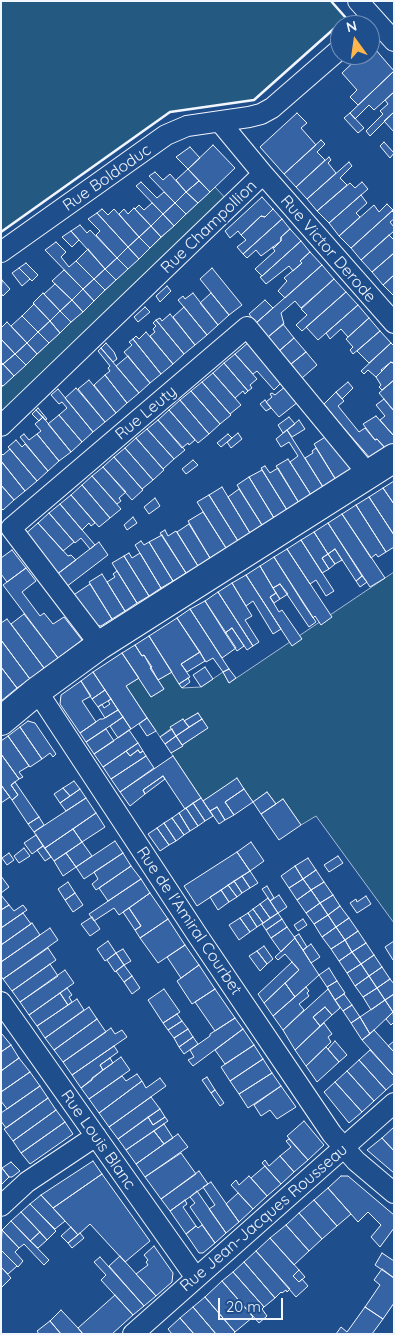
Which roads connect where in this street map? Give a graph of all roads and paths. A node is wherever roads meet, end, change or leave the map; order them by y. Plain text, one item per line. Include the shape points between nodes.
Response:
1 (358, 1) edge
2 (367, 15) edge
3 (380, 29) edge
4 (394, 41) edge
5 (330, 58) edge
6 (220, 122) junction
7 (263, 174) junction
8 (1, 252) edge
9 (394, 323) edge
10 (1, 426) edge
11 (394, 458) edge
12 (368, 474) junction
13 (100, 645) junction
14 (37, 691) junction
15 (1, 721) edge
16 (1, 1002) edge
17 (394, 1103) edge
18 (96, 1136) junction
19 (343, 1148) junction
20 (394, 1193) edge
21 (1, 1206) edge
22 (196, 1278) junction
23 (133, 1334) edge

1 - 2 street
3 - 4 street
5 - 6 street via 272,108 255,116
6 - 7 street, Rue Champollion
6 - 8 street, Rue Boldoduc via 187,126 166,135
7 - 9 street, Rue Victor Derode
7 - 10 street, Rue Champollion
11 - 12 street
12 - 13 street
12 - 13 street, Rue Leuty via 247,327 11,528
13 - 14 street
14 - 15 street
14 - 19 street, Rue de l'Amiral Courbet
16 - 18 street, Rue Louis Blanc
17 - 19 street, Rue Jean-Jacques Rousseau
18 - 21 street via 27,1182
18 - 22 street, Rue Louis Blanc
19 - 20 street, Rue de l'Amiral Courbet
19 - 22 street, Rue Jean-Jacques Rousseau
22 - 23 street, Rue Jean-Jacques Rousseau

